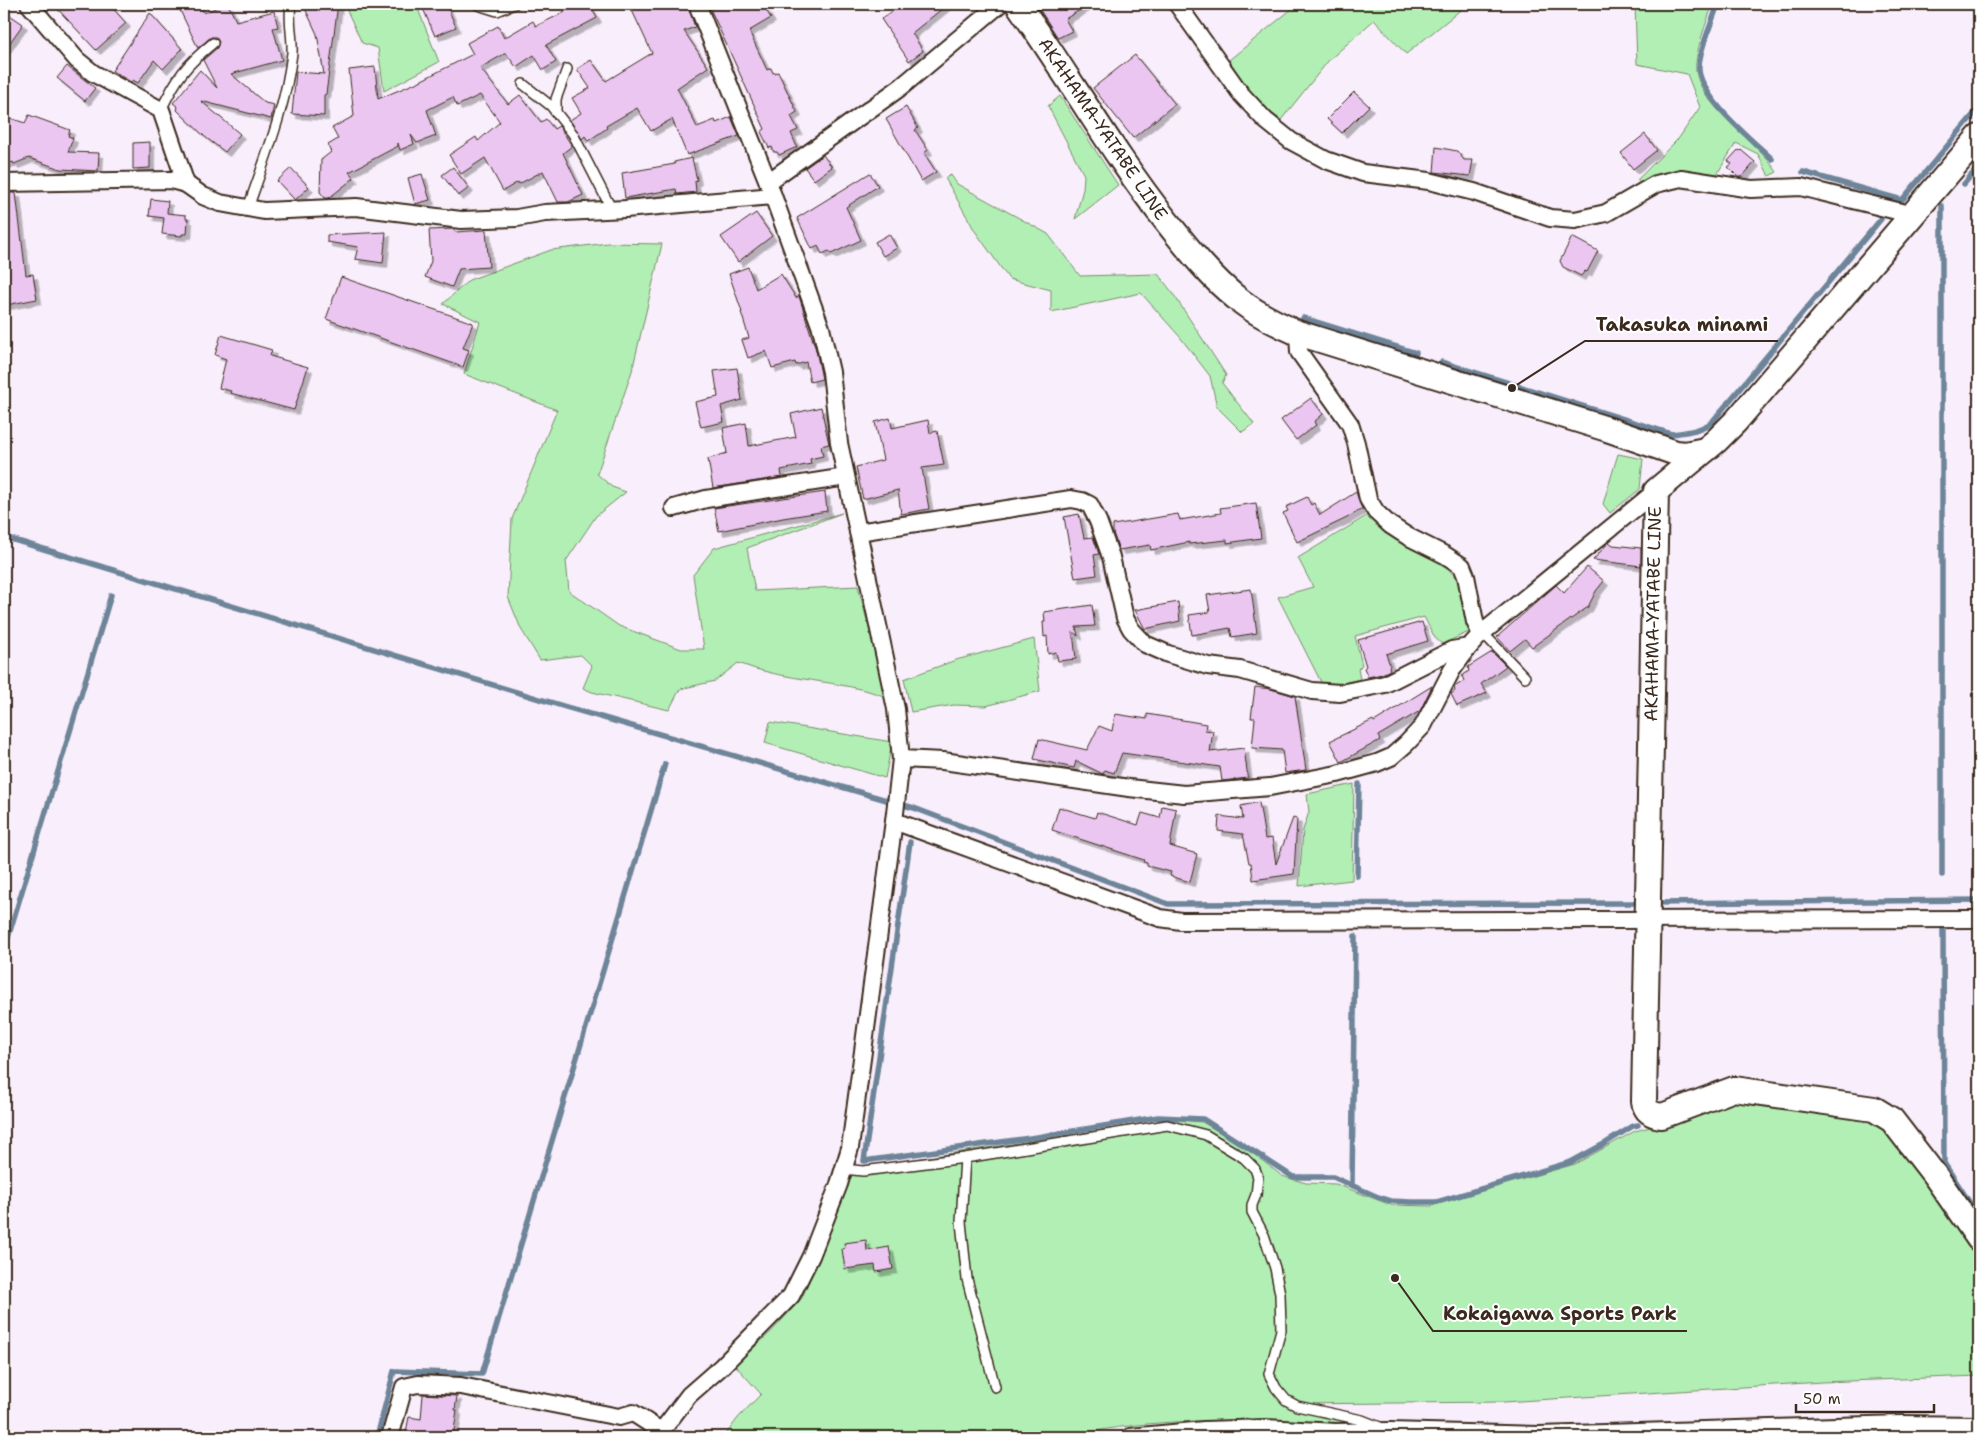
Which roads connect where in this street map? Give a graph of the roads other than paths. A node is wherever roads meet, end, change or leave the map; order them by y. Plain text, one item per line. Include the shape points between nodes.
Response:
1 (29, 4) edge
2 (291, 4) edge
3 (514, 4) edge
4 (698, 4) edge
5 (1000, 4) edge
6 (1018, 4) edge
7 (1177, 4) edge
8 (478, 5) dead end
9 (213, 43) dead end
10 (567, 70) dead end
11 (522, 84) dead end
12 (161, 110) junction
13 (556, 112) junction
14 (1979, 137) edge
15 (4, 183) edge
16 (186, 184) junction
17 (770, 189) junction
18 (248, 208) junction
19 (612, 210) junction
20 (1913, 215) junction
21 (1298, 333) junction
22 (1705, 450) junction
23 (846, 478) junction
24 (1656, 491) junction
25 (674, 508) dead end
26 (858, 532) junction
27 (1482, 633) junction
28 (1469, 647) junction
29 (1525, 677) dead end
30 (901, 759) junction
31 (896, 810) junction
32 (1647, 908) junction
33 (1979, 919) edge
34 (965, 1158) junction
35 (844, 1169) junction
36 (1979, 1239) edge
37 (995, 1387) dead end
38 (1979, 1425) edge
39 (1389, 1431) junction
40 (659, 1434) edge
41 (390, 1437) edge
42 (1130, 1437) edge

1 - 12 street via 76,60 93,73
2 - 18 lane via 292,52 287,81
3 - 8 lane via 497,11
4 - 17 street
5 - 17 street via 901,87
6 - 21 main road, AKAHAMA-YATABE LINE via 1139,187 1206,269 1239,300 1269,320
7 - 20 street via 1241,94 1265,120 1292,141 1363,174 1429,181 1474,192 1550,218 1576,220 1606,213 1656,184 1681,178 1751,189 1801,187
9 - 12 lane via 179,75
10 - 13 lane via 556,99
11 - 13 lane
12 - 16 street
13 - 19 lane via 573,134
14 - 20 main road
15 - 16 street via 171,180
16 - 18 street via 220,203
17 - 19 street
17 - 23 street via 821,328 831,372
18 - 19 street via 264,211 356,207 460,220
20 - 22 main road via 1736,421
21 - 22 main road, AKAHAMA-YATABE LINE via 1676,453
21 - 27 street via 1299,352 1350,424 1368,499 1390,525 1462,566 1475,622
22 - 24 main road, AKAHAMA-YATABE LINE
23 - 25 street via 706,499
23 - 26 street
24 - 27 street
24 - 32 main road, AKAHAMA-YATABE LINE
26 - 28 street via 1071,499 1082,501 1090,505 1098,521 1111,557 1126,618 1145,644 1208,666 1240,670 1312,691 1340,693 1384,684 1452,650
26 - 30 street via 896,709
27 - 28 street
27 - 29 lane
28 - 30 street via 1438,694 1423,726 1406,744 1391,757 1337,774 1270,787 1184,794
30 - 31 street
31 - 32 street via 1160,918 1181,921
31 - 35 street via 850,1148
32 - 33 street
32 - 36 main road, AKAHAMA-YATABE LINE via 1644,1101 1648,1111 1658,1116 1667,1115 1734,1089 1874,1109 1892,1120
34 - 35 lane via 863,1171
34 - 37 lane via 961,1222 967,1279
34 - 39 lane via 1167,1125 1206,1135 1244,1158 1255,1169 1258,1178 1252,1212 1264,1235 1280,1294 1281,1330 1269,1374 1276,1388 1286,1400 1297,1406 1362,1420
35 - 40 street via 811,1256 791,1296 722,1367 689,1395
38 - 39 street via 1892,1424 1539,1435
39 - 42 street via 1266,1428
40 - 41 street via 633,1413 619,1417 461,1386 418,1384 404,1387

